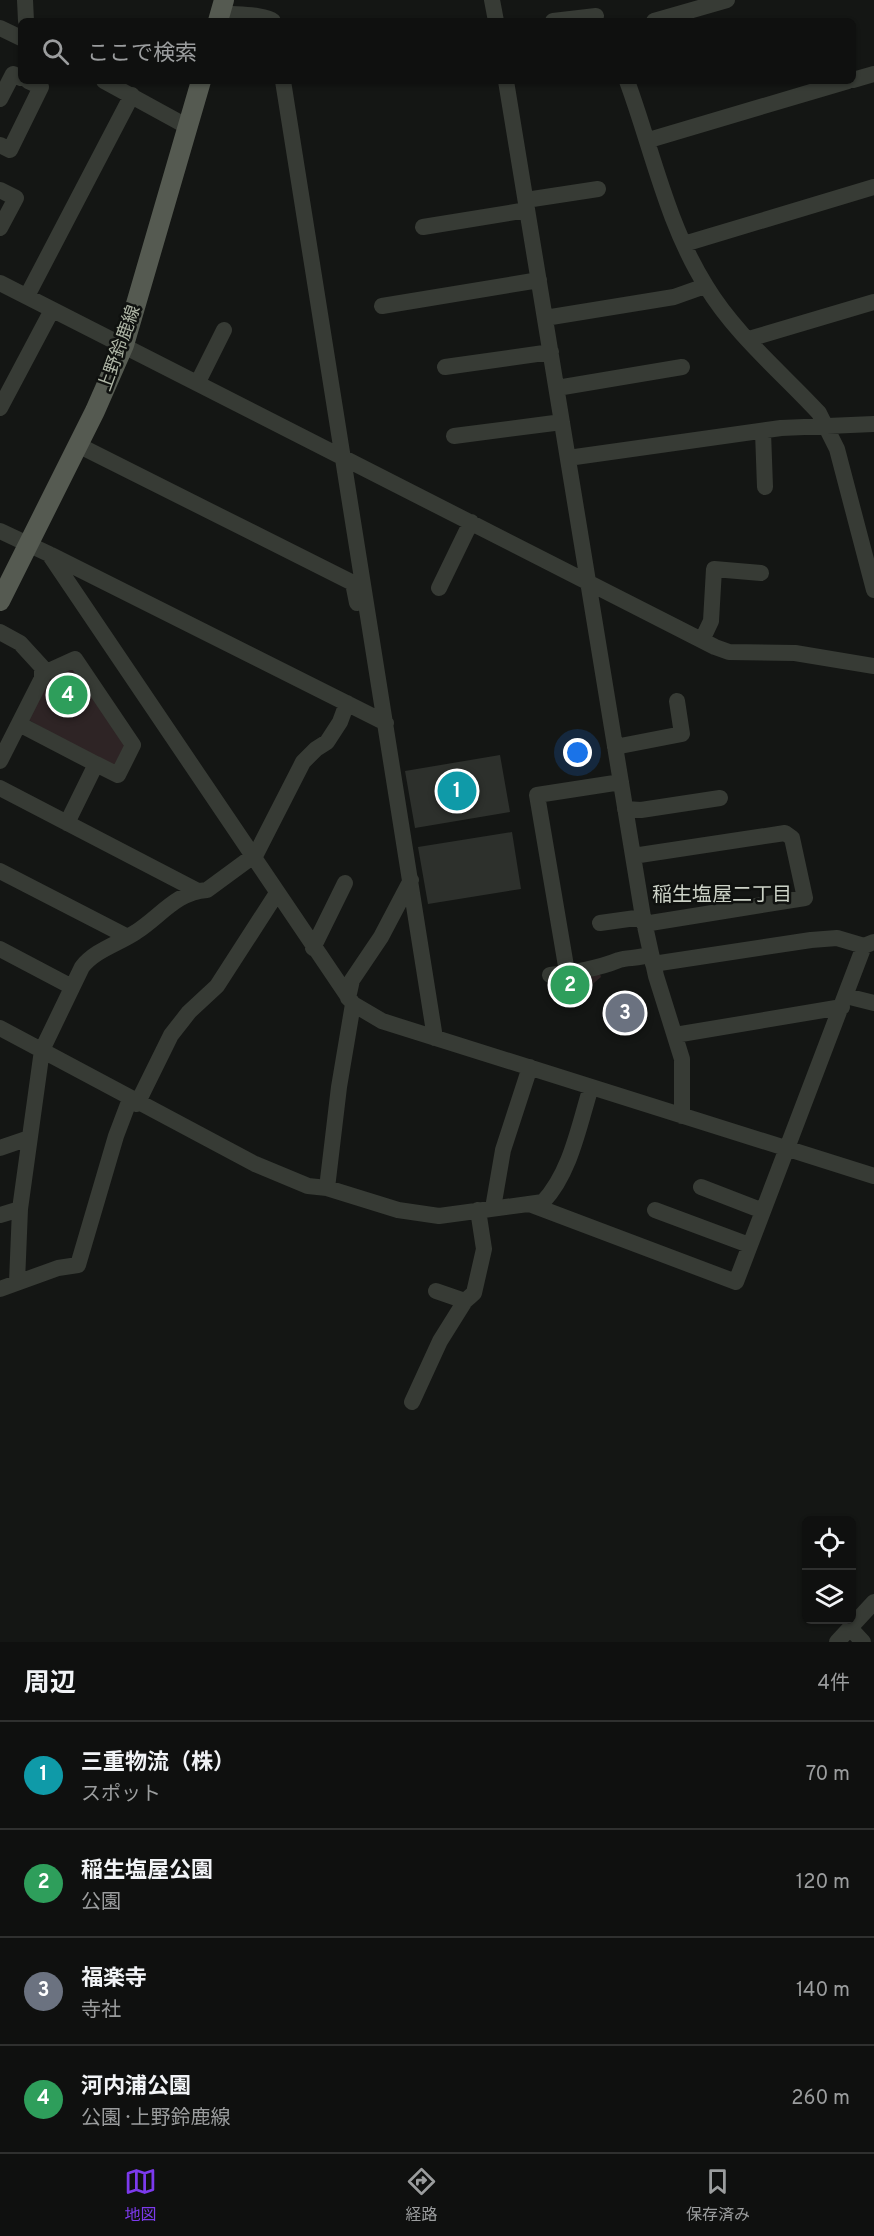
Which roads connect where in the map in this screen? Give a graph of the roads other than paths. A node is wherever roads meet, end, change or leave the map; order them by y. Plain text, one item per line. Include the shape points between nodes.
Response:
1 (25, 0) edge
2 (492, 0) edge
3 (585, 0) edge
4 (728, 0) edge
5 (221, 11) edge
6 (26, 18) edge
7 (269, 18) edge
8 (495, 18) edge
9 (596, 18) edge
10 (665, 18) edge
11 (0, 28) edge
12 (18, 37) edge
13 (874, 74) edge
14 (18, 76) edge
15 (856, 79) edge
16 (38, 84) edge
17 (110, 84) edge
18 (200, 84) edge
19 (283, 84) edge
20 (506, 84) edge
21 (628, 84) edge
22 (838, 84) edge
23 (132, 95) junction
24 (0, 99) edge
25 (188, 127) junction
26 (649, 140) junction
27 (0, 145) edge
28 (874, 187) edge
29 (598, 189) dead end
30 (0, 190) edge
31 (526, 205) junction
32 (423, 226) dead end
33 (0, 228) edge
34 (684, 244) junction
35 (539, 280) junction
36 (0, 283) edge
37 (705, 286) junction
38 (27, 296) junction
39 (874, 302) edge
40 (382, 306) dead end
41 (51, 310) junction
42 (545, 318) junction
43 (224, 330) dead end
44 (749, 339) junction
45 (124, 345) junction
46 (551, 352) junction
47 (445, 367) dead end
48 (682, 367) dead end
49 (198, 382) junction
50 (557, 388) junction
51 (0, 408) edge
52 (562, 422) junction
53 (874, 424) edge
54 (827, 427) junction
55 (763, 432) junction
56 (454, 436) dead end
57 (78, 445) junction
58 (343, 456) junction
59 (568, 458) junction
60 (765, 487) dead end
61 (471, 522) junction
62 (0, 531) edge
63 (27, 545) junction
64 (49, 554) junction
65 (870, 561) edge
66 (761, 573) dead end
67 (589, 582) junction
68 (439, 588) dead end
69 (874, 590) edge
70 (0, 601) edge
71 (0, 632) edge
72 (702, 640) junction
73 (874, 666) edge
74 (42, 674) junction
75 (677, 701) dead end
76 (347, 703) junction
77 (382, 721) junction
78 (18, 724) junction
79 (615, 747) junction
80 (0, 760) edge
81 (96, 764) junction
82 (621, 782) junction
83 (0, 788) edge
84 (720, 798) dead end
85 (625, 809) junction
86 (67, 823) junction
87 (633, 856) junction
88 (252, 858) junction
89 (0, 871) edge
90 (411, 880) junction
91 (345, 883) dead end
92 (198, 891) junction
93 (277, 893) junction
94 (644, 921) junction
95 (600, 923) dead end
96 (128, 937) junction
97 (869, 944) edge
98 (313, 948) junction
99 (0, 949) edge
100 (652, 959) junction
101 (567, 972) junction
102 (550, 975) dead end
103 (72, 987) junction
104 (350, 1001) junction
105 (844, 1001) junction
106 (874, 1003) edge
107 (0, 1028) edge
108 (675, 1035) junction
109 (435, 1038) junction
110 (42, 1050) junction
111 (530, 1067) junction
112 (591, 1087) junction
113 (134, 1102) junction
114 (682, 1116) junction
115 (29, 1138) junction
116 (0, 1148) edge
117 (788, 1149) junction
118 (874, 1176) edge
119 (701, 1187) dead end
120 (327, 1188) junction
121 (532, 1205) junction
122 (20, 1209) junction
123 (485, 1209) junction
124 (655, 1210) dead end
125 (763, 1211) junction
126 (0, 1215) edge
127 (749, 1245) junction
128 (16, 1282) junction
129 (0, 1289) edge
130 (436, 1290) dead end
131 (465, 1301) junction
132 (412, 1402) dead end
133 (874, 1602) edge
134 (850, 1628) junction
135 (837, 1642) edge
136 (863, 1642) edge

1 - 6 street
2 - 8 street
3 - 9 street
4 - 10 street
5 - 7 street
11 - 12 street
13 - 15 street
14 - 24 street via 13,74
16 - 27 street via 10,150
17 - 23 street
18 - 25 main road, 上野鈴鹿線
19 - 58 street
20 - 31 street
21 - 26 street
22 - 26 street
23 - 25 street
23 - 38 street
25 - 45 main road, 上野鈴鹿線
26 - 34 street
28 - 34 street
29 - 31 street
30 - 33 street via 16,198
31 - 32 street
31 - 35 street
34 - 37 street
35 - 40 street
35 - 42 street
36 - 38 street
37 - 42 street via 674,297
37 - 44 street
38 - 41 street
39 - 44 street
41 - 45 street
41 - 51 street
42 - 46 street
43 - 49 street
44 - 54 street via 819,413
45 - 49 street
45 - 57 main road, 上野鈴鹿線
46 - 47 street
46 - 50 street
48 - 50 street
49 - 58 street
50 - 52 street
52 - 56 street
52 - 59 street
53 - 54 street
54 - 55 street
54 - 65 street
55 - 59 street
55 - 60 street
57 - 63 main road, 上野鈴鹿線
57 - 77 street via 353,583
58 - 61 street
58 - 77 street
59 - 67 street
61 - 67 street
61 - 68 street
62 - 63 street
63 - 64 street
63 - 70 main road, 上野鈴鹿線
64 - 76 street
64 - 88 street
65 - 69 street
66 - 72 street via 714,569 711,621
67 - 72 street
67 - 79 street
71 - 74 street via 20,643 39,661
72 - 73 street via 729,652 795,653
74 - 78 street
74 - 81 street via 75,658 133,745 118,775
75 - 79 street via 682,734
76 - 77 street
76 - 88 street via 327,742 303,762
77 - 90 street
78 - 80 street
78 - 81 street
79 - 82 street
81 - 86 street
82 - 85 street
82 - 101 street via 537,795
83 - 86 street
84 - 85 street
85 - 87 street
86 - 92 street
87 - 94 street
87 - 94 street via 785,833 792,838 805,898
88 - 92 street via 213,887
88 - 93 street
89 - 96 street
90 - 104 street via 381,937 352,980
90 - 109 street
91 - 98 street
92 - 96 street via 166,906
93 - 98 street
93 - 113 street via 217,987 171,1035
94 - 95 street
94 - 100 street
96 - 103 street via 90,957
97 - 100 street via 811,940
97 - 105 street
98 - 104 street
99 - 103 street
100 - 101 street via 621,959 608,966
100 - 108 street
101 - 102 street
103 - 110 street
104 - 109 street via 382,1021
104 - 120 street
105 - 106 street
105 - 108 street
105 - 117 street
107 - 110 street
108 - 114 street via 683,1070
109 - 111 street
110 - 113 street
110 - 115 street
111 - 112 street
111 - 123 street
112 - 114 street
112 - 121 street via 564,1173 554,1191 543,1202
113 - 120 street via 255,1164 308,1185
113 - 128 street via 116,1136 78,1265
114 - 117 street
115 - 116 street
115 - 122 street
117 - 118 street
117 - 125 street
119 - 125 street
120 - 123 street via 419,1214 439,1216
121 - 123 street
121 - 127 street via 736,1282
122 - 126 street
122 - 128 street
123 - 131 street via 484,1249 474,1293
124 - 127 street
125 - 127 street
128 - 129 street
130 - 131 street
131 - 132 street via 440,1341
133 - 134 street
134 - 135 street
134 - 136 street

